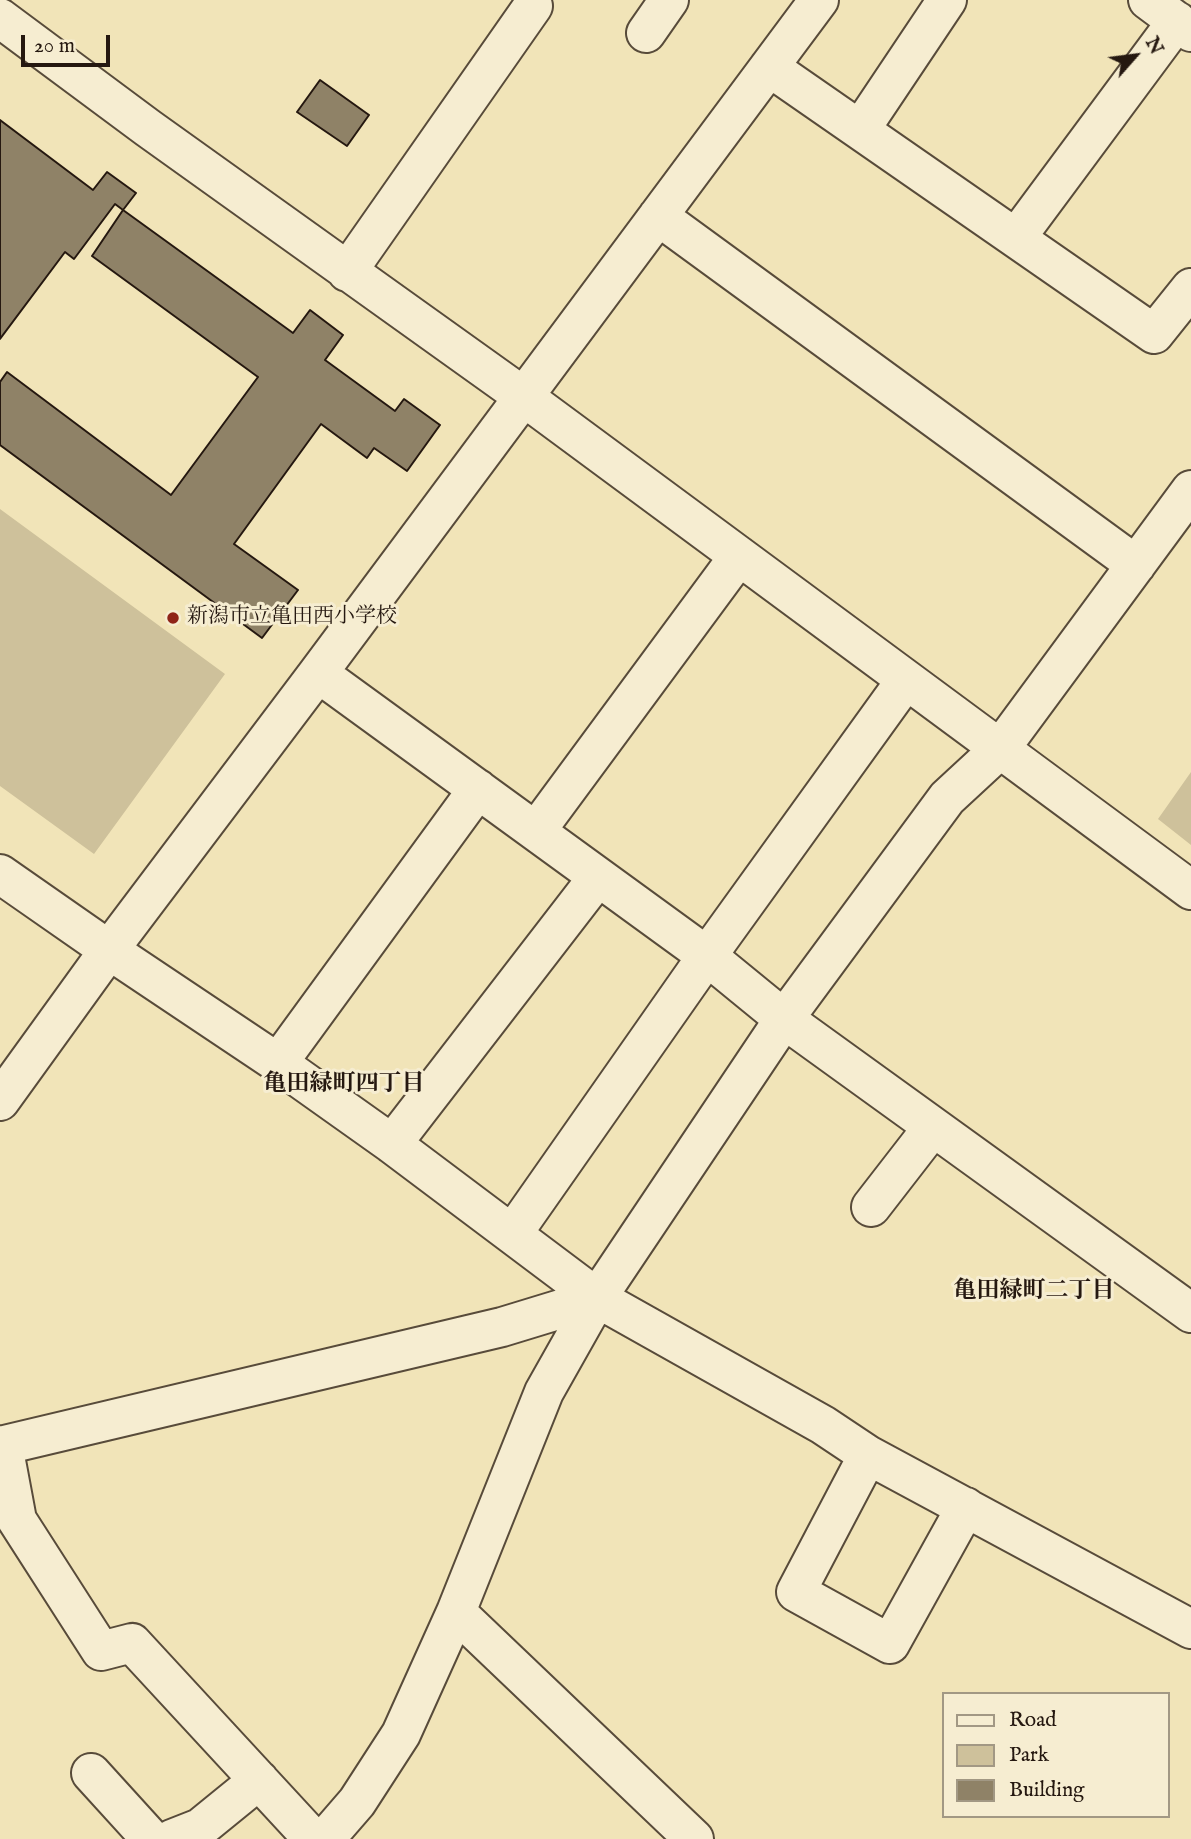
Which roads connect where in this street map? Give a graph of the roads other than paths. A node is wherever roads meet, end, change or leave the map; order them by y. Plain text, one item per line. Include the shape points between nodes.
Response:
1 (669, 0) edge
2 (819, 0) edge
3 (947, 0) edge
4 (533, 6) dead end
5 (0, 18) edge
6 (1172, 18) edge
7 (646, 33) dead end
8 (769, 68) junction
9 (860, 130) junction
10 (658, 216) junction
11 (1016, 239) junction
12 (347, 272) junction
13 (1191, 288) edge
14 (524, 397) junction
15 (1191, 490) edge
16 (739, 556) junction
17 (1136, 565) junction
18 (318, 673) junction
19 (906, 680) junction
20 (1000, 749) junction
21 (478, 789) junction
22 (536, 831) junction
23 (0, 874) edge
24 (598, 877) junction
25 (1191, 890) edge
26 (109, 950) junction
27 (707, 956) junction
28 (784, 1019) junction
29 (278, 1063) junction
30 (0, 1101) edge
31 (933, 1127) junction
32 (391, 1144) junction
33 (871, 1208) dead end
34 (513, 1233) junction
35 (597, 1297) junction
36 (1191, 1313) edge
37 (1, 1446) edge
38 (868, 1455) junction
39 (966, 1507) junction
40 (456, 1612) junction
41 (1191, 1629) edge
42 (91, 1773) dead end
43 (258, 1780) junction
44 (151, 1839) edge
45 (172, 1839) edge
46 (313, 1839) edge
47 (325, 1839) edge
48 (694, 1839) edge

1 - 7 street
2 - 8 street
3 - 9 street
4 - 12 street
5 - 12 street
6 - 11 street
8 - 9 street
8 - 10 street
9 - 11 street
10 - 14 street
10 - 17 street
11 - 13 street via 1154,334
12 - 14 street
14 - 16 street
14 - 18 street
15 - 17 street
16 - 19 street
16 - 22 street
17 - 20 street
18 - 21 street
18 - 26 street
19 - 20 street
19 - 27 street
20 - 25 street
20 - 28 street via 947,798
21 - 22 street
21 - 29 street
22 - 24 street
23 - 26 street
24 - 27 street
24 - 32 street
26 - 29 street
26 - 30 street
27 - 28 street
27 - 34 street
28 - 31 street
28 - 35 street
29 - 32 street
31 - 33 street
31 - 36 street
32 - 34 street
34 - 35 street
35 - 37 street via 502,1327
35 - 38 street
35 - 40 street via 544,1392
37 - 43 street via 17,1520 101,1651 132,1643
38 - 39 street
38 - 39 street via 796,1592 890,1644
39 - 41 street
40 - 47 street via 401,1734 357,1802
40 - 48 street
42 - 44 street
43 - 45 street via 200,1828
43 - 46 street

